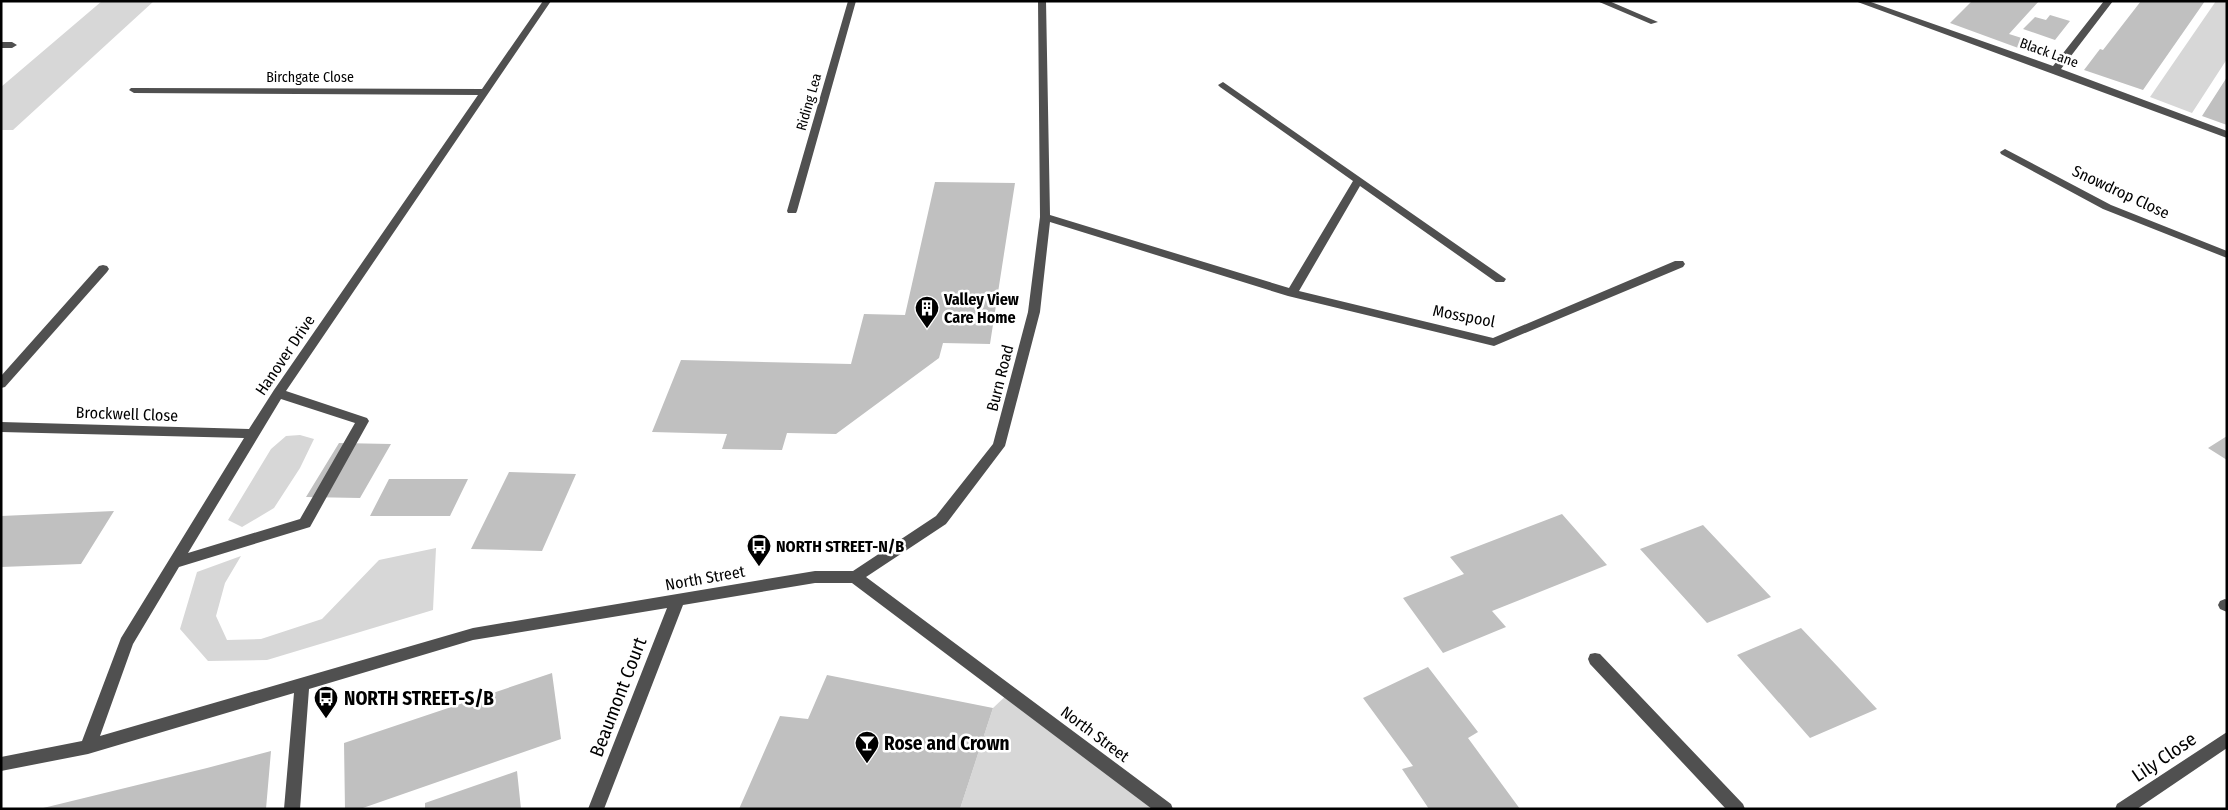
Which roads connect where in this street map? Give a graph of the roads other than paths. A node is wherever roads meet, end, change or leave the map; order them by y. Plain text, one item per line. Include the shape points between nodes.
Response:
1 (547, 1) edge
2 (852, 1) edge
3 (1042, 1) edge
4 (1601, 1) edge
5 (1859, 1) edge
6 (2109, 1) edge
7 (1654, 22) dead end
8 (1, 45) edge
9 (12, 45) dead end
10 (2055, 70) junction
11 (1223, 85) dead end
12 (134, 90) dead end
13 (485, 92) junction
14 (2227, 135) edge
15 (2005, 152) dead end
16 (1358, 180) junction
17 (792, 211) dead end
18 (1046, 218) junction
19 (2227, 254) edge
20 (1678, 264) dead end
21 (103, 269) dead end
22 (1500, 279) dead end
23 (1292, 293) junction
24 (1, 384) edge
25 (278, 394) junction
26 (1, 427) edge
27 (252, 434) junction
28 (173, 563) junction
29 (855, 577) junction
30 (677, 601) junction
31 (1595, 659) dead end
32 (302, 684) junction
33 (2227, 739) edge
34 (88, 747) junction
35 (1, 764) edge
36 (292, 809) edge
37 (596, 809) edge
38 (1165, 809) edge
39 (1737, 809) edge
40 (2123, 809) edge

1 - 13 street, Hanover Drive
2 - 17 street, Riding Lea
3 - 18 street, Burn Road
4 - 7 street
5 - 10 street, Black Lane
6 - 10 street
8 - 9 street
10 - 14 street, Black Lane
11 - 16 street
12 - 13 street, Birchgate Close
13 - 25 street, Hanover Drive
15 - 19 street, Snowdrop Close via 2107,207
16 - 22 street
16 - 23 street
18 - 23 street, Mosspool
18 - 29 street, Burn Road via 1034,312 999,446 941,520
20 - 23 street, Mosspool via 1494,342
21 - 24 street
25 - 27 street, Hanover Drive
25 - 28 street via 363,421 306,523
26 - 27 street, Brockwell Close
27 - 28 street, Hanover Drive
28 - 34 street, Hanover Drive via 126,642
29 - 30 street, North Street via 815,577
29 - 38 street, North Street
30 - 32 street, North Street via 473,634
30 - 37 street, Beaumont Court
31 - 39 street
32 - 34 street, North Street
32 - 36 street
33 - 40 street, Lily Close
34 - 35 street, North Street

